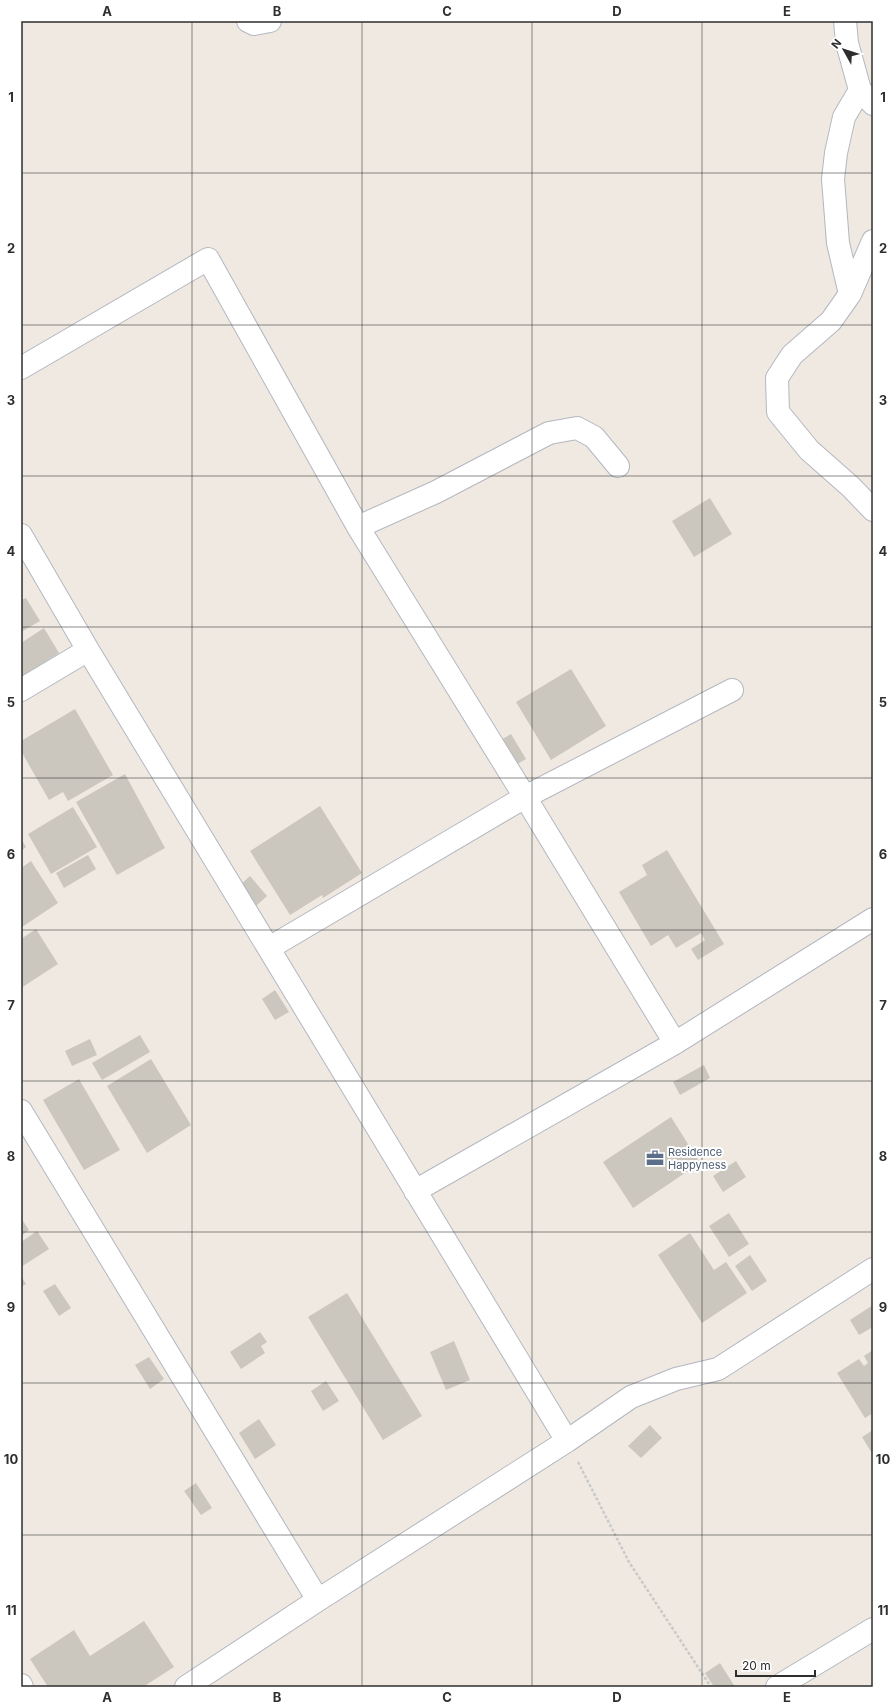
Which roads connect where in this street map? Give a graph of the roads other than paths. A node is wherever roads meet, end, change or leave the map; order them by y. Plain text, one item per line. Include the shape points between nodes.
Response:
1 (248, 21) edge
2 (270, 21) edge
3 (845, 21) edge
4 (866, 97) edge
5 (873, 241) edge
6 (850, 294) junction
7 (21, 368) edge
8 (618, 466) dead end
9 (873, 510) edge
10 (358, 527) junction
11 (21, 535) edge
12 (88, 650) junction
13 (21, 690) edge
14 (732, 690) dead end
15 (525, 797) junction
16 (873, 919) edge
17 (269, 948) junction
18 (675, 1043) junction
19 (21, 1111) edge
20 (415, 1191) junction
21 (873, 1269) edge
22 (567, 1441) junction
23 (318, 1600) junction
24 (873, 1629) edge
25 (186, 1687) edge
26 (777, 1687) edge

1 - 2 street via 254,24
3 - 4 street via 846,43
4 - 6 street via 844,117 833,178 838,243
5 - 6 street
6 - 9 street via 831,321 792,355 777,378 778,412 809,450
7 - 10 street via 208,259
8 - 10 street via 594,437 577,428 549,433 436,492
10 - 15 street
11 - 12 street
12 - 13 street
12 - 17 street
14 - 15 street
15 - 17 street
15 - 18 street
16 - 18 street
17 - 20 street
18 - 20 street
19 - 23 street
20 - 22 street
21 - 22 street via 718,1369 676,1379 631,1397
22 - 23 street
23 - 25 street
24 - 26 street

